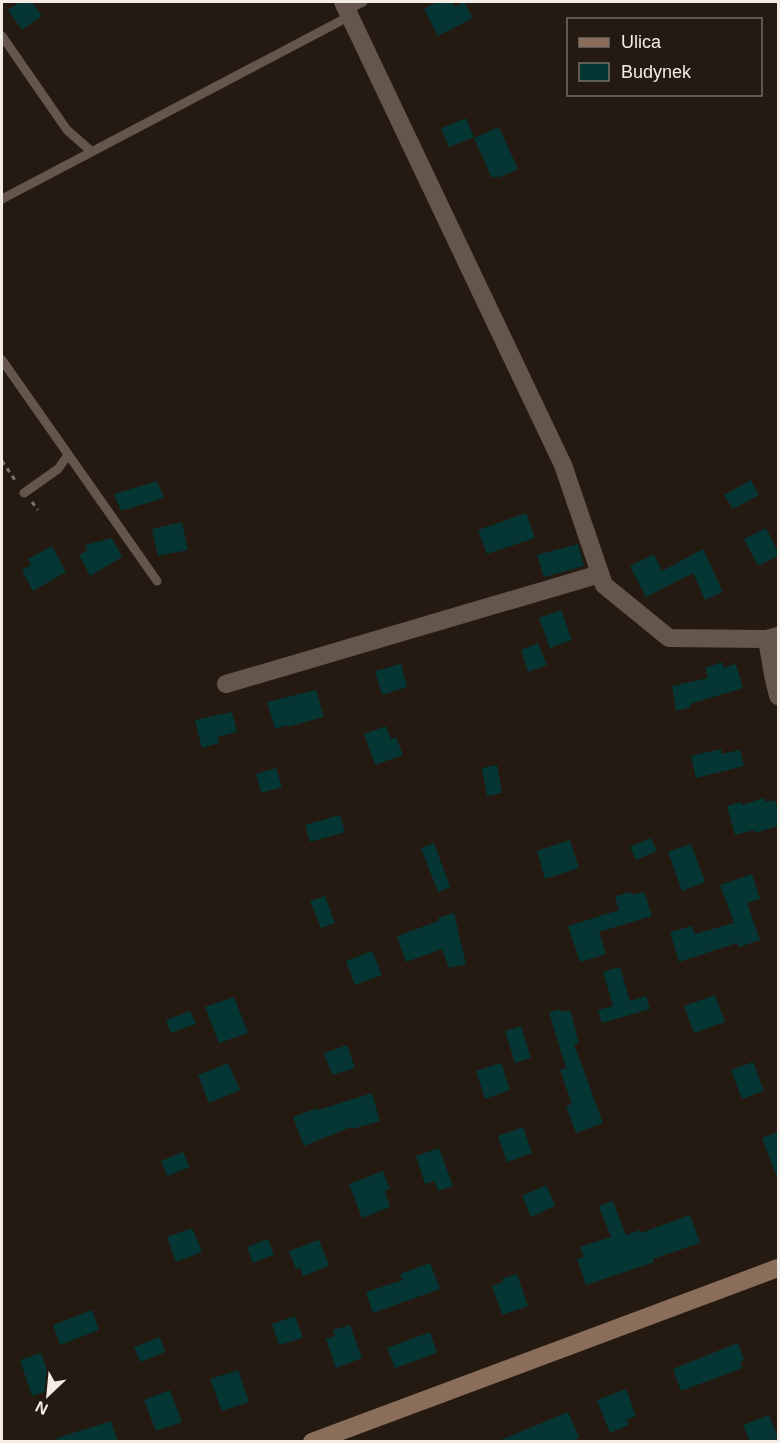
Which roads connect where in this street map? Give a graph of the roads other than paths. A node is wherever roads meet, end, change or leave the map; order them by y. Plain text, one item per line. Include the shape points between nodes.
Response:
1 (351, 7) edge
2 (2, 36) edge
3 (92, 151) junction
4 (2, 199) edge
5 (2, 360) edge
6 (68, 455) junction
7 (24, 493) dead end
8 (600, 574) junction
9 (157, 581) dead end
10 (773, 637) edge
11 (226, 684) dead end
12 (778, 696) edge
13 (778, 1268) edge
14 (312, 1442) edge

1 - 3 lane
1 - 8 street via 563,465
2 - 3 lane via 67,130
3 - 4 lane
5 - 6 lane
6 - 7 lane via 58,469
6 - 9 lane
8 - 10 street via 604,585 669,638
8 - 11 street
10 - 12 street via 772,675
13 - 14 street

